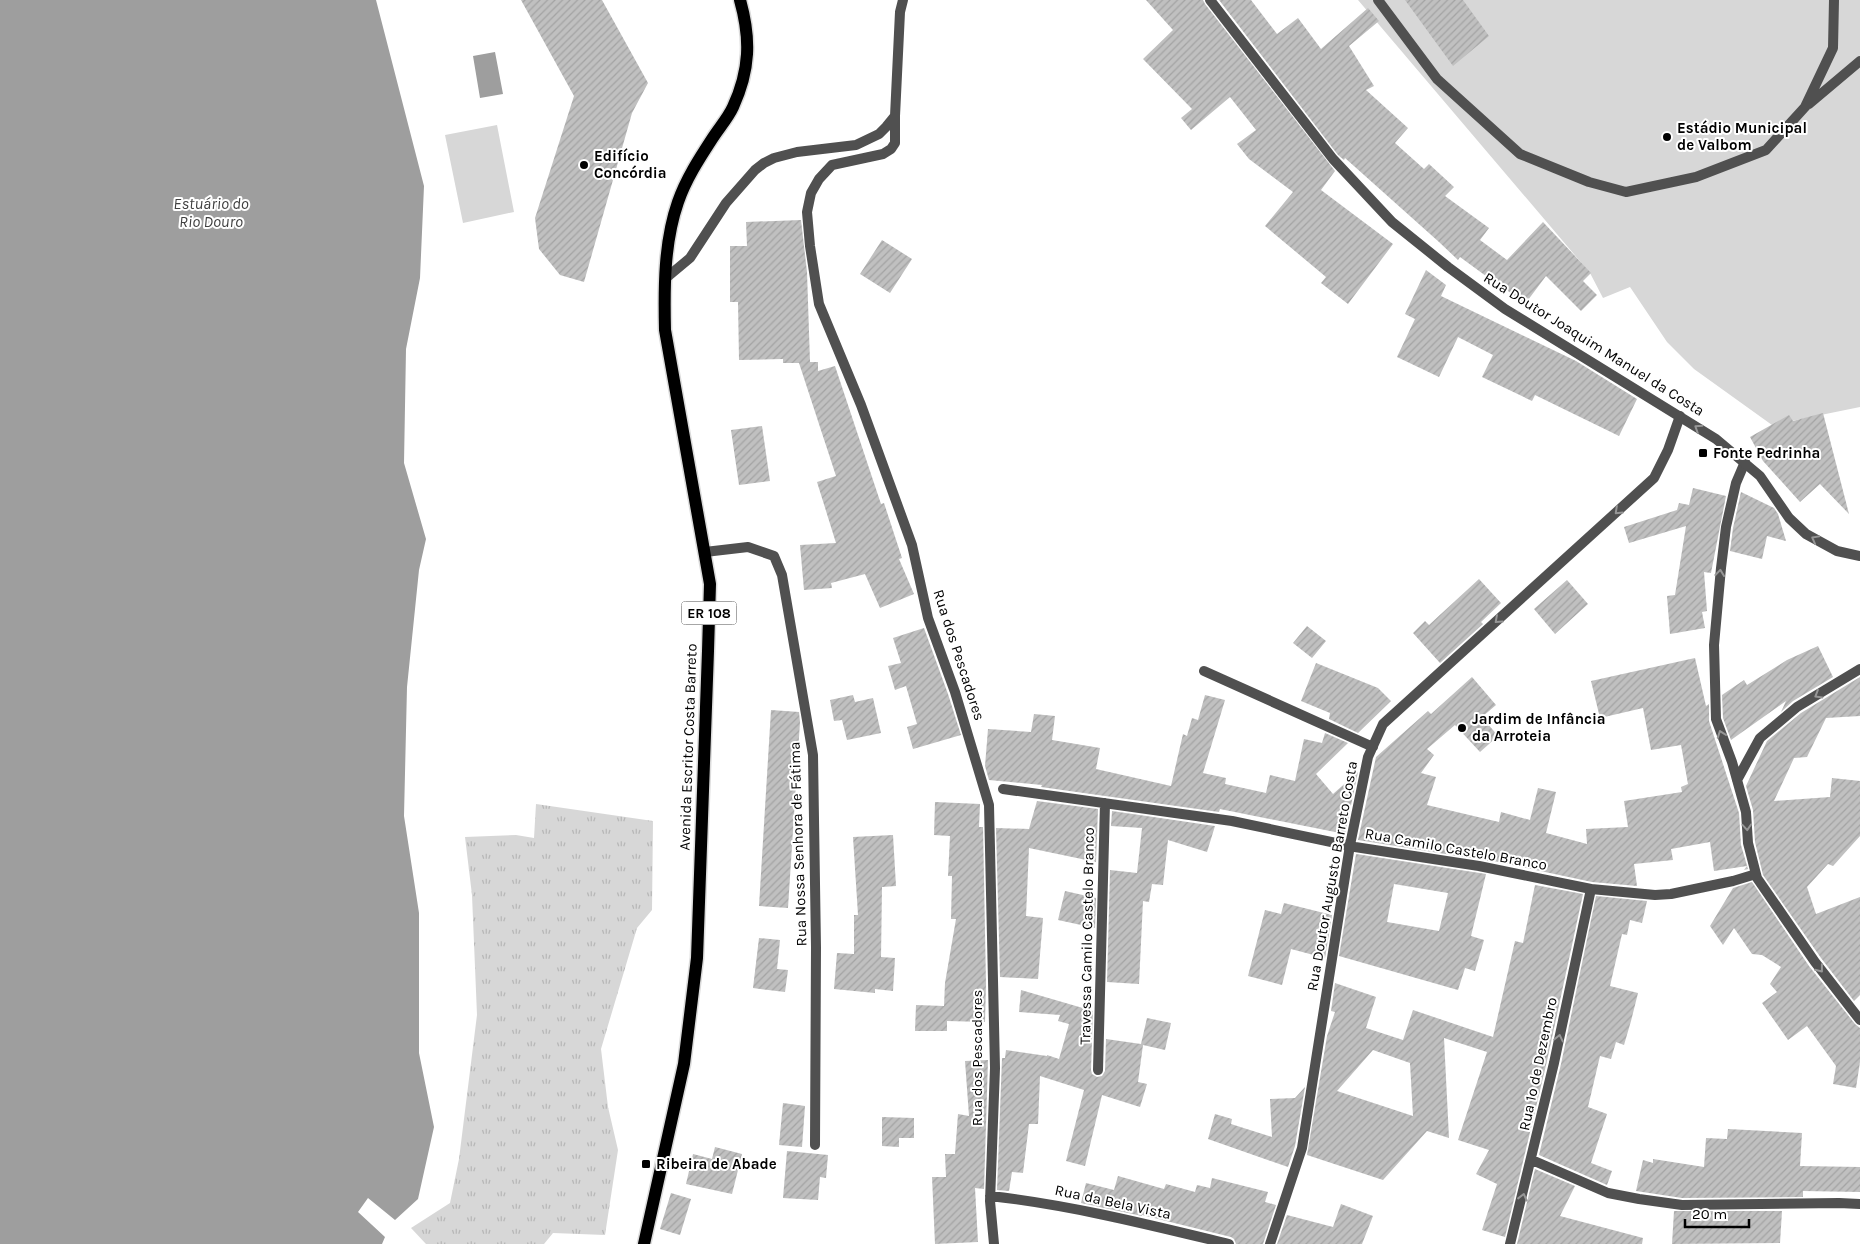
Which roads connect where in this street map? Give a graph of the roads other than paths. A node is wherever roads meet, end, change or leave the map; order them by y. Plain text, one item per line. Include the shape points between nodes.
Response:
1 (740, 0) edge
2 (903, 0) edge
3 (1210, 0) edge
4 (1378, 0) edge
5 (1834, 0) edge
6 (1860, 61) edge
7 (1805, 107) junction
8 (895, 116) junction
9 (666, 278) junction
10 (1680, 416) junction
11 (1745, 462) junction
12 (705, 552) junction
13 (1860, 556) edge
14 (1860, 669) edge
15 (1204, 671) dead end
16 (1373, 747) junction
17 (1737, 780) junction
18 (1003, 789) dead end
19 (1105, 803) junction
20 (1350, 845) junction
21 (1756, 874) junction
22 (1591, 889) junction
23 (1860, 1020) edge
24 (1098, 1070) dead end
25 (815, 1145) dead end
26 (1532, 1160) junction
27 (990, 1196) junction
28 (1860, 1204) edge
29 (644, 1244) edge
30 (994, 1244) edge
31 (1229, 1244) edge
32 (1270, 1244) edge
33 (1510, 1244) edge

1 - 9 main road, Avenida Escritor Costa Barreto / ER 108 via 746,20 748,57 742,81 733,108 696,163 678,203
2 - 8 street
3 - 10 street, Rua Doutor Joaquim Manuel da Costa via 1333,160 1392,222 1505,309
4 - 7 street via 1437,79 1520,154 1589,182 1626,192 1696,177 1766,150
5 - 7 street via 1833,48
6 - 7 street
8 - 9 street via 879,134 856,145 797,152 764,163 726,203 690,258
8 - 27 street, Rua dos Pescadores via 895,143 891,149 883,154 832,165 818,179 807,212 818,304 861,405 912,545 928,618 955,692 989,805 995,1068
9 - 12 main road, Avenida Escritor Costa Barreto / ER 108 via 665,330
11 -> 10 street, Rua Doutor Joaquim Manuel da Costa
10 -> 16 street, Rua Doutor Augusto Barreto Costa via 1654,478 1383,724
13 -> 11 street, Rua Doutor Joaquim Manuel da Costa via 1837,551 1806,534 1789,518 1760,476
17 -> 11 street via 1716,719 1714,645 1726,527 1736,483
12 - 25 street, Rua Nossa Senhora de Fátima via 748,547 774,556 782,575 813,755
12 - 29 main road, Avenida Escritor Costa Barreto / ER 108 via 710,584 697,958 684,1064
14 -> 17 street via 1797,708 1760,738
15 - 16 street
16 - 20 street, Rua Doutor Augusto Barreto Costa via 1368,757
17 -> 21 street
18 - 19 street, Rua Camilo Castelo Branco
19 - 20 street, Rua Camilo Castelo Branco via 1232,821
19 - 24 street, Travessa Camilo Castelo Branco
20 - 22 street, Rua Camilo Castelo Branco via 1479,866
20 - 32 street, Rua Doutor Augusto Barreto Costa via 1302,1148
21 - 22 street, Rua Camilo Castelo Branco via 1671,894
21 -> 23 street via 1809,955
26 -> 22 street, Rua 1º de Dezembro
26 - 28 street via 1608,1193 1682,1205
33 -> 26 street, Rua 1º de Dezembro
27 - 30 street, Rua dos Pescadores
27 - 31 street, Rua da Bela Vista via 1083,1210

